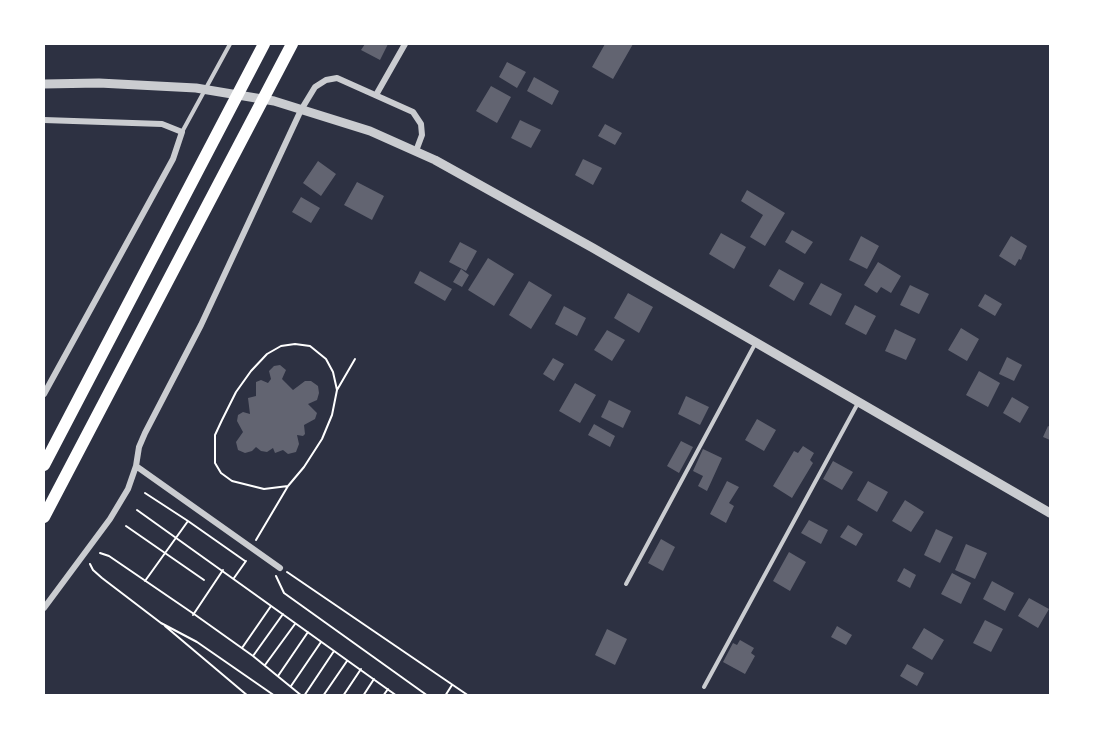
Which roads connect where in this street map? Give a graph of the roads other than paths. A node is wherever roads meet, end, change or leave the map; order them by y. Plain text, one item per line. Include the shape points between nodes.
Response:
1 (230, 44) edge
2 (264, 44) edge
3 (292, 44) edge
4 (405, 44) edge
5 (44, 84) edge
6 (376, 95) junction
7 (44, 120) edge
8 (182, 132) junction
9 (416, 151) junction
10 (755, 344) junction
11 (44, 394) edge
12 (858, 402) junction
13 (44, 465) edge
14 (136, 466) junction
15 (1050, 513) edge
16 (44, 517) edge
17 (282, 569) road end
18 (626, 584) dead end
19 (44, 608) edge
20 (704, 687) dead end

1 - 8 lane
2 - 13 main road
3 - 16 main road
4 - 6 street
5 - 9 street via 163,85 274,101 370,131
6 - 9 street via 413,112 421,124 422,135
6 - 14 street via 337,78 315,87 145,433
7 - 8 street via 162,124
8 - 11 street via 173,159
9 - 10 street via 593,248
10 - 12 street
10 - 18 lane
12 - 15 street
12 - 20 lane
14 - 17 street via 251,551
14 - 19 street via 110,519

